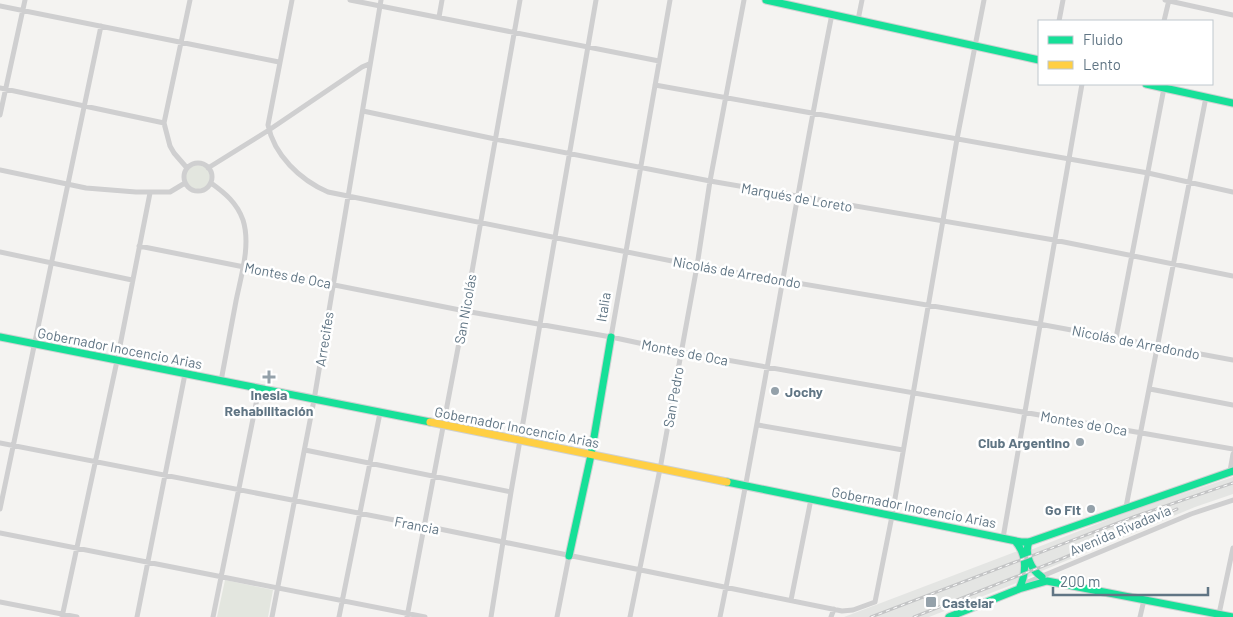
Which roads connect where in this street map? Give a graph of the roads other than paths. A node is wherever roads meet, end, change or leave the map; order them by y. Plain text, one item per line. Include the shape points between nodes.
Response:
1 (25, 0) edge
2 (190, 0) edge
3 (292, 0) edge
4 (350, 0) edge
5 (442, 0) edge
6 (520, 0) edge
7 (596, 0) edge
8 (670, 0) edge
9 (744, 0) edge
10 (766, 0) edge
11 (862, 0) edge
12 (984, 0) edge
13 (1063, 0) edge
14 (1168, 0) edge
15 (380, 3) edge
16 (0, 6) edge
17 (22, 10) junction
18 (832, 14) junction
19 (1233, 15) edge
20 (439, 17) junction
21 (858, 20) junction
22 (1059, 20) edge
23 (1164, 20) edge
24 (101, 26) junction
25 (514, 32) junction
26 (182, 43) junction
27 (974, 45) junction
28 (589, 48) junction
29 (1038, 60) edge
30 (659, 61) junction
31 (279, 62) junction
32 (369, 64) junction
33 (654, 85) junction
34 (1082, 85) edge
35 (1153, 85) edge
36 (3, 88) edge
37 (1164, 88) junction
38 (1206, 97) junction
39 (725, 99) junction
40 (1233, 103) edge
41 (85, 106) junction
42 (363, 111) junction
43 (812, 114) junction
44 (0, 115) edge
45 (164, 123) junction
46 (269, 130) junction
47 (495, 139) junction
48 (957, 139) junction
49 (570, 153) junction
50 (1068, 158) junction
51 (640, 166) junction
52 (187, 168) junction
53 (208, 168) junction
54 (0, 170) edge
55 (1148, 173) junction
56 (710, 181) junction
57 (1190, 182) junction
58 (186, 183) junction
59 (211, 183) junction
60 (69, 185) junction
61 (1233, 192) edge
62 (150, 193) junction
63 (348, 197) junction
64 (797, 197) junction
65 (943, 222) junction
66 (481, 223) junction
67 (555, 238) junction
68 (1054, 240) junction
69 (139, 246) junction
70 (625, 251) junction
71 (0, 252) edge
72 (1132, 256) junction
73 (51, 263) junction
74 (1174, 264) junction
75 (243, 265) junction
76 (696, 266) junction
77 (1233, 276) edge
78 (132, 280) junction
79 (782, 281) junction
80 (334, 284) junction
81 (928, 305) junction
82 (465, 311) junction
83 (1039, 324) junction
84 (540, 325) junction
85 (0, 337) edge
86 (611, 337) junction
87 (1116, 338) junction
88 (35, 344) junction
89 (1158, 346) junction
90 (681, 352) junction
91 (1233, 360) edge
92 (117, 361) junction
93 (768, 367) junction
94 (185, 374) junction
95 (221, 381) junction
96 (259, 389) junction
97 (1150, 389) junction
98 (913, 393) junction
99 (314, 400) junction
100 (1233, 405) edge
101 (380, 412) junction
102 (1024, 412) junction
103 (444, 425) junction
104 (758, 425) junction
105 (1141, 433) junction
106 (520, 440) junction
107 (0, 443) edge
108 (13, 446) junction
109 (1233, 449) edge
110 (305, 450) junction
111 (903, 450) junction
112 (1233, 454) edge
113 (590, 455) junction
114 (94, 462) junction
115 (370, 463) junction
116 (660, 469) junction
117 (1232, 471) edge
118 (166, 476) junction
119 (435, 476) junction
120 (746, 486) junction
121 (238, 490) junction
122 (511, 492) junction
123 (811, 499) junction
124 (1233, 500) edge
125 (295, 501) junction
126 (1126, 507) junction
127 (0, 509) edge
128 (360, 514) junction
129 (892, 516) junction
130 (425, 526) junction
131 (0, 533) edge
132 (1003, 538) junction
133 (1015, 540) junction
134 (503, 542) junction
135 (1029, 542) junction
136 (1233, 548) edge
137 (76, 549) junction
138 (570, 556) junction
139 (148, 563) junction
140 (639, 569) junction
141 (222, 577) junction
142 (1044, 579) junction
143 (277, 588) junction
144 (726, 588) junction
145 (1019, 589) junction
146 (791, 600) junction
147 (1144, 600) junction
148 (342, 601) junction
149 (0, 602) edge
150 (834, 609) junction
151 (1219, 614) junction
152 (407, 615) edge
153 (62, 616) edge
154 (77, 617) edge
155 (137, 617) edge
156 (213, 617) edge
157 (272, 617) edge
158 (339, 617) edge
159 (425, 617) edge
160 (490, 617) edge
161 (557, 617) edge
162 (630, 617) edge
163 (720, 617) edge
164 (832, 617) edge
165 (948, 617) edge
166 (1140, 617) edge
167 (1233, 617) edge

1 - 17 street
2 - 26 street
3 - 31 street
4 - 15 street
5 - 20 street
6 - 25 street, San Nicolás
7 - 28 street
8 - 30 street, Italia
9 - 39 street, San Pedro
10 - 18 street
11 - 21 street
12 - 27 street
13 - 22 street
14 - 19 street
14 - 23 street
15 - 20 street
15 - 32 street, Arrecifes
16 - 17 street
17 - 24 street
17 - 36 street
18 - 21 street
18 - 43 street
20 - 25 street
21 - 27 street
24 - 26 street
24 - 41 street
25 - 28 street
25 - 47 street, San Nicolás
26 - 31 street
26 - 45 street
27 - 29 street
27 - 48 street
28 - 30 street
28 - 49 street
30 - 33 street, Italia
31 - 46 street
32 - 42 street, Arrecifes
32 - 46 street
33 - 39 street
33 - 51 street, Italia
34 - 50 street
35 - 37 street
36 - 41 street
36 - 44 street
37 - 38 street
37 - 55 street
38 - 40 street
38 - 57 street
39 - 43 street
39 - 56 street, San Pedro
41 - 45 street
41 - 60 street
42 - 47 street, Marqués de Loreto
42 - 63 street, Arrecifes
43 - 48 street
43 - 64 street
45 - 52 street via 170,146
46 - 53 street
46 - 63 street, Nicolás de Arredondo via 280,153 300,175 318,188
47 - 49 street, Marqués de Loreto
47 - 66 street, San Nicolás
48 - 50 street
48 - 65 street
49 - 51 street, Marqués de Loreto
49 - 67 street
50 - 55 street
50 - 68 street
51 - 56 street, Marqués de Loreto
51 - 70 street, Italia
52 - 53 street via 200,163
52 - 58 street via 184,175
53 - 59 street via 212,175
54 - 60 street
55 - 57 street
55 - 72 street
56 - 64 street, Marqués de Loreto
56 - 76 street, San Pedro
57 - 61 street
57 - 74 street
58 - 59 street via 196,191
58 - 62 street via 170,192
59 - 75 street via 230,198 241,216 245,233
60 - 62 street
60 - 73 street
62 - 69 street
63 - 66 street, Nicolás de Arredondo
63 - 80 street, Arrecifes
64 - 65 street, Marqués de Loreto
64 - 79 street
65 - 68 street, Marqués de Loreto
65 - 81 street
66 - 67 street, Nicolás de Arredondo
66 - 82 street, San Nicolás
67 - 70 street, Nicolás de Arredondo
67 - 84 street
68 - 72 street, Marqués de Loreto
68 - 83 street
69 - 75 street, Montes de Oca
69 - 78 street
70 - 76 street, Nicolás de Arredondo
70 - 86 street, Italia
71 - 73 street
72 - 74 street, Marqués de Loreto
72 - 87 street
73 - 78 street
73 - 88 street
74 - 77 street, Marqués de Loreto
74 - 89 street
75 - 80 street, Montes de Oca
75 - 95 street
76 - 79 street, Nicolás de Arredondo
76 - 90 street, San Pedro
78 - 92 street
79 - 81 street, Nicolás de Arredondo
79 - 93 street
80 - 82 street, Montes de Oca
80 - 99 street, Arrecifes
81 - 83 street, Nicolás de Arredondo
81 - 98 street
82 - 84 street, Montes de Oca
82 - 103 street, San Nicolás
83 - 87 street, Nicolás de Arredondo
83 - 102 street
84 - 86 street, Montes de Oca
84 - 106 street
85 - 88 street, Gobernador Inocencio Arias
86 - 90 street, Montes de Oca
86 - 113 street, Italia
87 - 89 street, Nicolás de Arredondo
88 - 92 street, Gobernador Inocencio Arias
88 - 108 street
89 - 91 street, Nicolás de Arredondo
89 - 97 street
90 - 93 street, Montes de Oca
90 - 116 street, San Pedro
92 - 94 street, Gobernador Inocencio Arias
92 - 114 street
93 - 98 street, Montes de Oca
93 - 104 street
94 - 95 street, Gobernador Inocencio Arias
94 - 118 street
95 - 96 street, Gobernador Inocencio Arias
96 - 99 street, Gobernador Inocencio Arias
96 - 121 street
97 - 100 street
97 - 105 street
98 - 102 street, Montes de Oca
98 - 111 street
99 - 101 street, Gobernador Inocencio Arias
99 - 110 street, Arrecifes
101 - 103 street, Gobernador Inocencio Arias
101 - 115 street
102 - 105 street, Montes de Oca
102 - 132 street
103 - 106 street, Gobernador Inocencio Arias
103 - 119 street, San Nicolás
104 - 111 street
104 - 120 street
105 - 109 street, Montes de Oca
105 - 126 street
106 - 113 street, Gobernador Inocencio Arias
106 - 122 street
107 - 108 street, Francia
108 - 114 street, Francia
108 - 127 street
110 - 115 street
110 - 125 street, Arrecifes
111 - 129 street
112 - 117 street
113 - 116 street, Gobernador Inocencio Arias
113 - 138 street, Italia
114 - 118 street, Francia
114 - 137 street
115 - 119 street
115 - 128 street
116 - 120 street, Gobernador Inocencio Arias
116 - 140 street, San Pedro
117 - 126 street, Avenida Rivadavia
118 - 121 street, Francia
118 - 139 street
119 - 122 street
119 - 130 street, San Nicolás
120 - 123 street, Gobernador Inocencio Arias
120 - 144 street
121 - 125 street, Francia
121 - 141 street
122 - 134 street
123 - 129 street, Gobernador Inocencio Arias
123 - 146 street
124 - 142 street, Avenida Rivadavia via 1191,514
125 - 128 street, Francia
125 - 143 street, Arrecifes
126 - 135 street, Avenida Rivadavia
128 - 130 street, Francia
128 - 148 street
129 - 132 street, Gobernador Inocencio Arias
129 - 150 street, Francia via 875,602 852,610
130 - 134 street, Francia
130 - 152 street, San Nicolás
131 - 137 street
132 - 133 street, Gobernador Inocencio Arias
133 - 135 street, Gobernador Inocencio Arias
133 - 145 street via 1021,549 1025,568 1024,582
134 - 138 street, Francia
134 - 160 street
135 - 142 street via 1026,548 1031,565
136 - 151 street
137 - 139 street
137 - 153 street
138 - 140 street, Francia
138 - 161 street, Italia
139 - 141 street
139 - 155 street
140 - 144 street, Francia
140 - 162 street, San Pedro
141 - 143 street
141 - 156 street
142 - 145 street, Avenida Rivadavia
142 - 147 street
143 - 148 street
143 - 157 street, Arrecifes
144 - 146 street, Francia
144 - 163 street
145 - 165 street, Avenida Rivadavia
146 - 150 street, Francia
147 - 151 street
147 - 166 street
148 - 152 street
148 - 158 street
149 - 153 street
150 - 164 street
151 - 167 street
152 - 159 street
153 - 154 street

